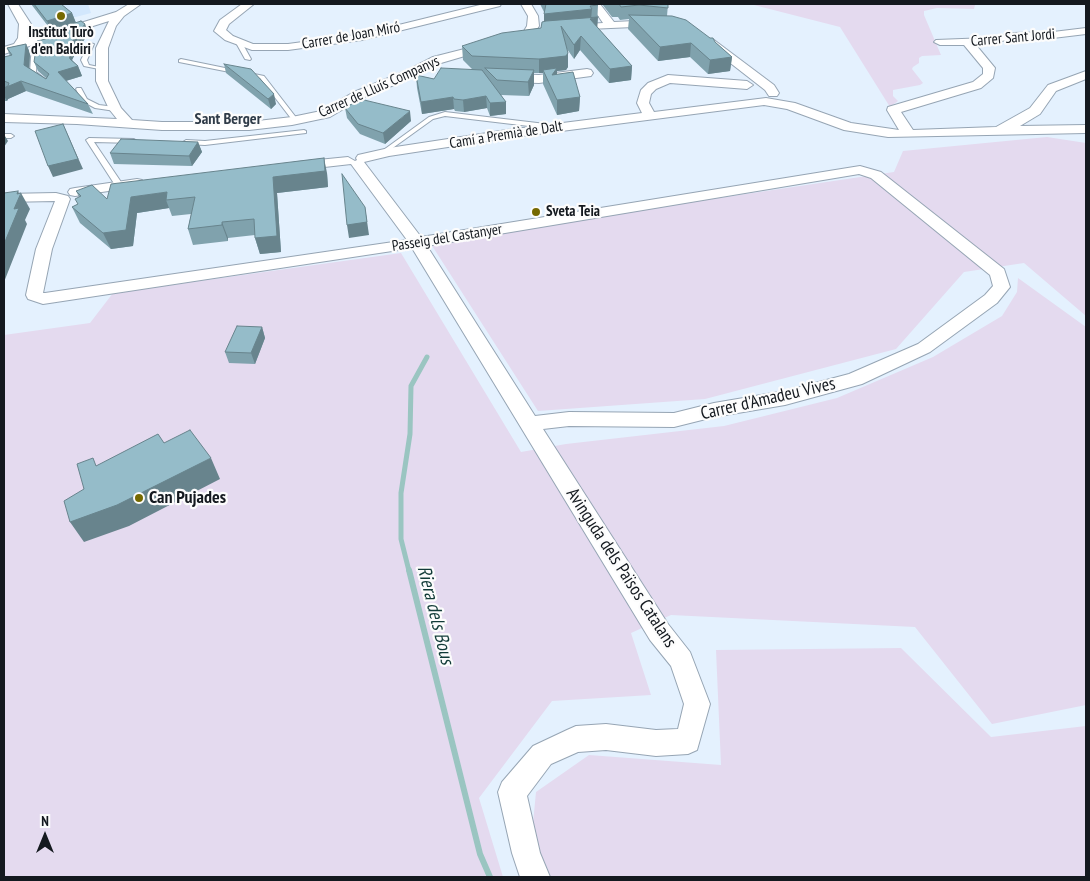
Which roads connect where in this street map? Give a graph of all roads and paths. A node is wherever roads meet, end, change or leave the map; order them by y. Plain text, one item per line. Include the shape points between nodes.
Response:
1 (12, 4) edge
2 (136, 4) edge
3 (249, 4) edge
4 (496, 4) edge
5 (526, 4) edge
6 (596, 4) edge
7 (120, 14) junction
8 (610, 24) junction
9 (668, 24) edge
10 (562, 29) edge
11 (545, 30) edge
12 (1086, 31) edge
13 (700, 33) edge
14 (39, 40) junction
15 (238, 41) junction
16 (940, 42) dead end
17 (968, 42) junction
18 (498, 43) edge
19 (91, 44) dead end
20 (18, 47) junction
21 (4, 51) edge
22 (248, 59) dead end
23 (181, 61) dead end
24 (738, 64) junction
25 (102, 68) junction
26 (412, 73) junction
27 (587, 73) dead end
28 (441, 74) edge
29 (1086, 74) edge
30 (490, 77) edge
31 (49, 85) edge
32 (79, 89) dead end
33 (748, 91) junction
34 (769, 97) junction
35 (704, 108) junction
36 (115, 109) junction
37 (649, 115) junction
38 (4, 118) edge
39 (295, 120) junction
40 (129, 124) junction
41 (556, 127) junction
42 (1086, 129) edge
43 (993, 131) junction
44 (304, 132) dead end
45 (913, 134) junction
46 (138, 141) edge
47 (176, 142) edge
48 (381, 154) junction
49 (356, 161) junction
50 (285, 167) edge
51 (860, 170) joint
52 (149, 182) edge
53 (119, 185) junction
54 (64, 196) junction
55 (4, 197) edge
56 (416, 243) junction
57 (529, 424) junction
58 (535, 877) edge

1 - 20 street via 25,24 24,38
2 - 7 street
3 - 15 street, Carrer de Joan Miró via 224,22 220,31
4 - 15 street, Carrer de Joan Miró via 327,44 252,47
5 - 11 street via 533,16 532,26 522,37
6 - 8 street
7 - 14 street
7 - 25 street via 102,48
8 - 9 street
8 - 10 street
12 - 17 street, Carrer Sant Jordi
13 - 24 street
14 - 20 street
14 - 31 lane via 34,73
15 - 22 lane
16 - 17 street, Carrer Sant Jordi
17 - 45 street via 989,68 990,75 977,85 893,110
18 - 26 street, Carrer de Lluís Companys via 437,60
19 - 25 lane via 84,60 87,66
20 - 21 street
23 - 39 lane via 262,77
24 - 33 street via 745,74
24 - 34 street via 770,88
25 - 36 street via 102,81
26 - 28 street
26 - 39 street, Carrer de Lluís Companys via 358,95 325,114
27 - 30 street via 539,79
29 - 43 street via 1052,88 1035,111 1014,124
32 - 36 lane via 84,100 97,108
33 - 34 street via 757,90
33 - 35 street, Camí a Premià de Dalt
33 - 37 street via 725,84 668,79 645,92 643,104
34 - 35 street, Camí a Premià de Dalt
34 - 45 street, Camí a Premià de Dalt via 834,122 868,131
35 - 37 street, Camí a Premià de Dalt
36 - 40 street
37 - 41 street, Camí a Premià de Dalt
38 - 40 street, Carrer de Lluís Companys
39 - 40 street, Carrer de Lluís Companys via 249,126
41 - 48 street, Camí a Premià de Dalt
41 - 48 lane via 445,114 431,118
42 - 43 street, Camí a Premià de Dalt
43 - 45 street, Camí a Premià de Dalt
44 - 47 lane via 205,143
46 - 53 lane via 89,140
48 - 49 street, Camí a Premià de Dalt
49 - 50 street, Camí a Premià de Dalt
49 - 56 street, Avinguda dels Països Catalans
51 - 56 street, Passeig del Castanyer
51 - 57 street, Carrer d'Amadeu Vives via 876,175 998,273 1002,287 991,299 924,348 855,378 785,398 674,420 569,419
52 - 53 street
53 - 54 street
54 - 55 street
54 - 56 street, Passeig del Castanyer via 44,248 34,295 43,299
56 - 57 street, Avinguda dels Països Catalans
57 - 58 street, Avinguda dels Països Catalans via 659,632 682,660 697,704 688,742 576,738 542,755 512,792

